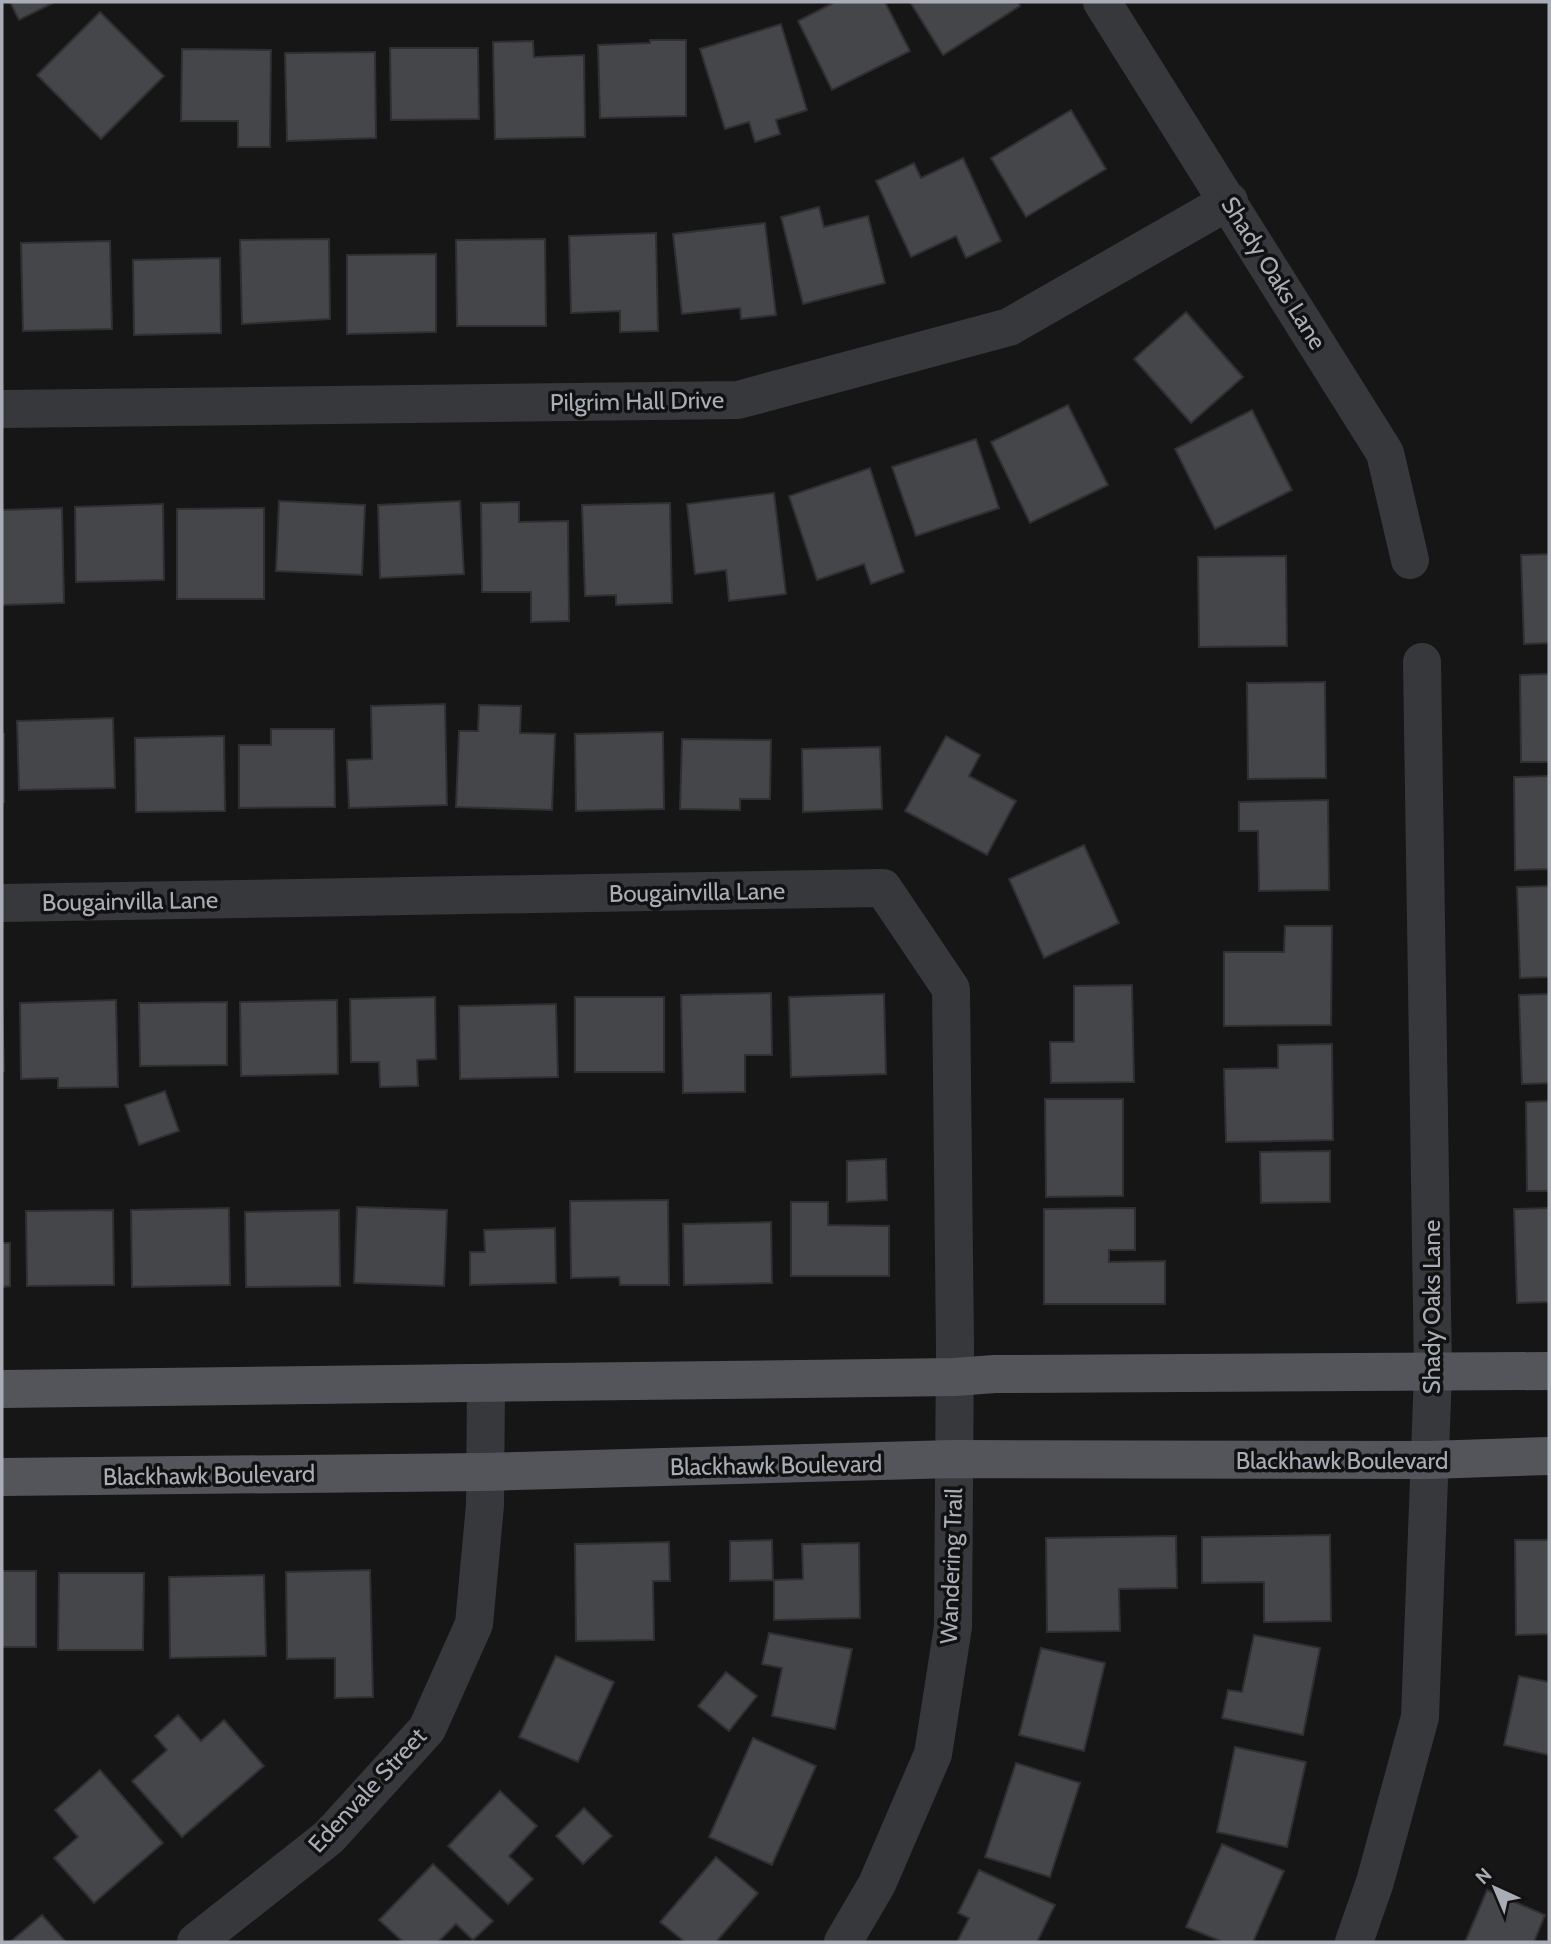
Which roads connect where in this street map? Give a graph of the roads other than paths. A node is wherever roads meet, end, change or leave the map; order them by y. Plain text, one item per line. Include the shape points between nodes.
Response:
1 (1102, 2) edge
2 (1229, 201) junction
3 (2, 409) edge
4 (1410, 560) dead end
5 (1422, 662) dead end
6 (2, 903) edge
7 (1549, 1371) edge
8 (1433, 1373) junction
9 (954, 1377) junction
10 (486, 1385) junction
11 (2, 1389) edge
12 (1549, 1456) edge
13 (954, 1459) junction
14 (1429, 1460) junction
15 (483, 1472) junction
16 (2, 1476) edge
17 (196, 1942) edge
18 (843, 1942) edge
19 (1354, 1942) edge

1 - 2 street, Shady Oaks Lane
2 - 3 street, Pilgrim Hall Drive via 1009,327 738,400
2 - 4 street, Shady Oaks Lane via 1385,453
5 - 8 street, Shady Oaks Lane
6 - 9 street, Bougainvilla Lane via 883,888 951,989
7 - 8 main road
8 - 9 main road
8 - 14 street, Shady Oaks Lane
9 - 10 main road
9 - 13 street, Wandering Trail
10 - 11 main road
10 - 15 street, Edenvale Street
12 - 14 main road, Blackhawk Boulevard
13 - 14 main road, Blackhawk Boulevard
13 - 15 main road, Blackhawk Boulevard
13 - 18 street, Wandering Trail via 953,1627 933,1754 877,1884
14 - 19 street, Shady Oaks Lane via 1420,1717
15 - 16 main road, Blackhawk Boulevard
15 - 17 street, Edenvale Street via 485,1505 474,1624 427,1729 329,1837

